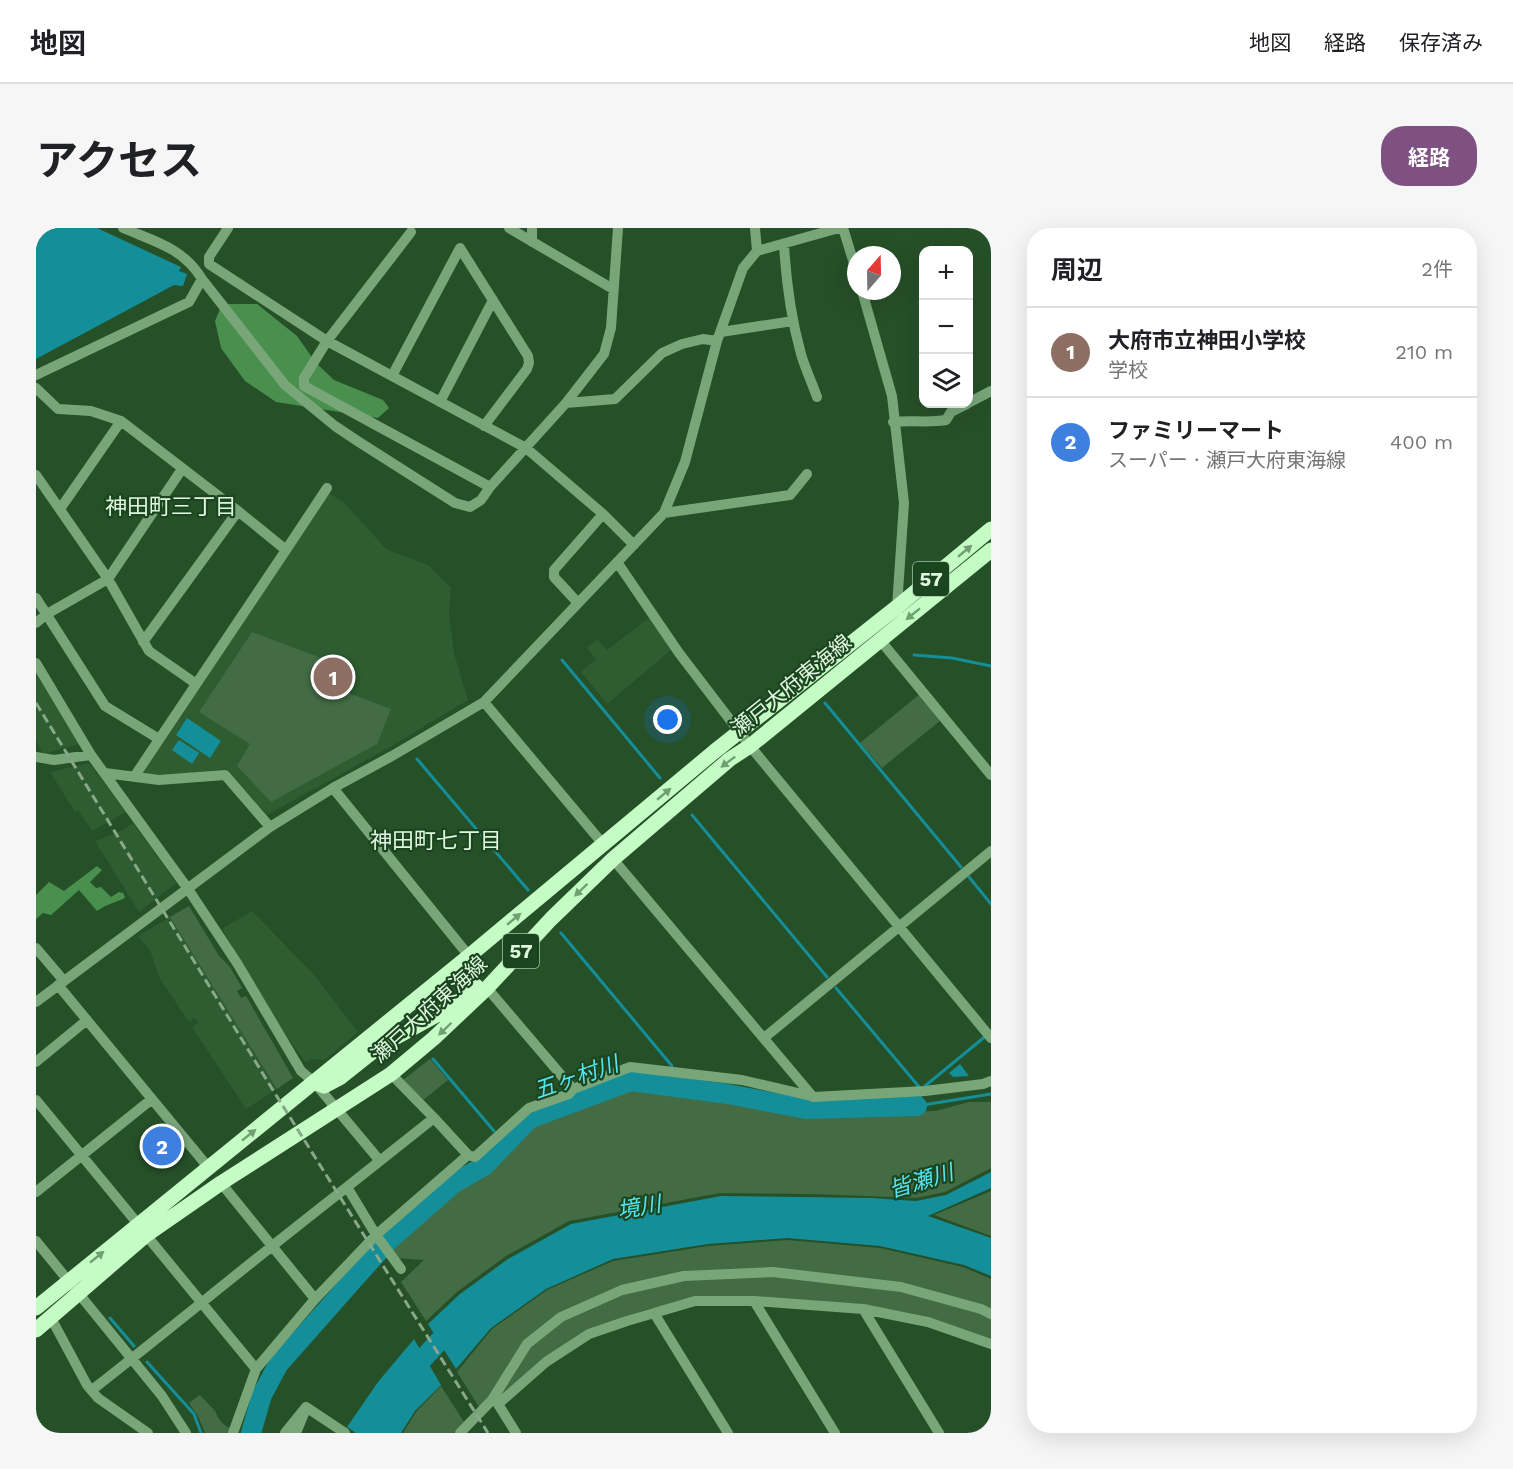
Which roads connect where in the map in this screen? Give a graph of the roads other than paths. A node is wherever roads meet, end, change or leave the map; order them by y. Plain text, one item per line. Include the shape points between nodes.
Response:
1 (123, 228) edge
2 (228, 228) edge
3 (509, 228) edge
4 (532, 228) edge
5 (618, 228) edge
6 (754, 228) edge
7 (838, 228) edge
8 (843, 228) edge
9 (411, 232) dead end
10 (532, 242) junction
11 (784, 244) junction
12 (849, 246) edge
13 (757, 251) junction
14 (202, 279) junction
15 (613, 289) junction
16 (493, 300) junction
17 (865, 300) edge
18 (793, 321) junction
19 (719, 336) junction
20 (327, 341) junction
21 (36, 375) edge
22 (392, 376) junction
23 (36, 388) edge
24 (991, 391) edge
25 (817, 397) dead end
26 (973, 400) edge
27 (440, 402) junction
28 (566, 404) junction
29 (959, 408) edge
30 (121, 421) junction
31 (893, 422) junction
32 (484, 426) junction
33 (526, 448) junction
34 (182, 469) junction
35 (807, 474) dead end
36 (36, 475) edge
37 (327, 488) dead end
38 (490, 488) junction
39 (60, 509) junction
40 (238, 511) junction
41 (664, 513) junction
42 (603, 514) junction
43 (991, 529) edge
44 (634, 545) junction
45 (286, 550) junction
46 (991, 550) edge
47 (617, 562) junction
48 (108, 579) junction
49 (36, 598) edge
50 (578, 603) junction
51 (897, 607) junction
52 (47, 614) junction
53 (36, 623) edge
54 (880, 640) junction
55 (143, 642) junction
56 (36, 663) edge
57 (195, 683) junction
58 (484, 702) junction
59 (741, 732) junction
60 (159, 739) junction
61 (750, 746) junction
62 (92, 755) junction
63 (36, 757) edge
64 (105, 773) junction
65 (991, 775) edge
66 (134, 777) junction
67 (333, 788) junction
68 (270, 826) junction
69 (603, 844) junction
70 (991, 851) edge
71 (613, 859) junction
72 (188, 889) junction
73 (900, 926) junction
74 (36, 948) edge
75 (523, 949) junction
76 (469, 956) junction
77 (61, 983) junction
78 (487, 988) junction
79 (36, 1002) edge
80 (87, 1020) junction
81 (989, 1035) edge
82 (764, 1038) junction
83 (36, 1062) edge
84 (391, 1074) junction
85 (991, 1081) edge
86 (314, 1082) junction
87 (573, 1089) junction
88 (813, 1096) junction
89 (152, 1099) junction
90 (36, 1100) edge
91 (337, 1110) junction
92 (434, 1118) junction
93 (82, 1155) junction
94 (468, 1155) junction
95 (380, 1161) junction
96 (208, 1167) junction
97 (221, 1183) junction
98 (347, 1187) junction
99 (36, 1192) edge
100 (142, 1230) junction
101 (376, 1236) junction
102 (36, 1241) edge
103 (272, 1245) junction
104 (401, 1269) dead end
105 (68, 1281) junction
106 (79, 1293) junction
107 (315, 1299) junction
108 (754, 1301) junction
109 (202, 1304) junction
110 (36, 1308) edge
111 (863, 1309) junction
112 (654, 1313) junction
113 (991, 1314) edge
114 (51, 1318) junction
115 (36, 1330) edge
116 (991, 1343) edge
117 (132, 1359) junction
118 (256, 1369) junction
119 (92, 1390) junction
120 (495, 1402) junction
121 (306, 1407) junction
122 (148, 1433) edge
123 (186, 1433) edge
124 (233, 1433) edge
125 (285, 1433) edge
126 (296, 1433) edge
127 (345, 1433) edge
128 (460, 1433) edge
129 (516, 1433) edge
130 (728, 1433) edge
131 (835, 1433) edge
132 (939, 1433) edge

1 - 14 street via 175,250 193,264
2 - 20 street via 209,257 209,264
3 - 10 street
4 - 10 street
5 - 15 street
6 - 13 street
7 - 11 street
8 - 12 street
9 - 20 street
10 - 15 street
11 - 13 street
11 - 18 street
13 - 19 street via 743,268
14 - 21 street via 189,302
14 - 38 street via 285,385 335,426 455,502 470,507
15 - 28 street via 611,328 604,354
16 - 22 street via 460,248
16 - 27 street
16 - 32 street via 529,363
17 - 31 street via 892,396
18 - 19 street
18 - 25 street
19 - 28 street via 662,353 615,399
19 - 41 street via 685,462
20 - 22 street
20 - 38 street via 304,378 304,386
22 - 27 street
23 - 30 street via 58,409 91,411
24 - 26 street
27 - 32 street
28 - 33 street
29 - 31 street via 946,420
30 - 34 street
30 - 39 street
31 - 51 street via 904,503
32 - 33 street
33 - 38 street
33 - 42 street
34 - 40 street
34 - 48 street
35 - 41 street via 790,495
36 - 39 street
37 - 45 street
39 - 48 street
40 - 45 street
40 - 55 street
41 - 44 street
42 - 44 street
42 - 50 street via 554,570 554,577
51 -> 43 main road, 瀬戸大府東海線 / 57
44 - 47 street
45 - 57 street
46 -> 54 main road, 瀬戸大府東海線 / 57
47 - 50 street
47 - 59 street via 679,653
48 - 52 street
48 - 55 street
49 - 52 street
50 - 58 street
51 - 59 main road, 瀬戸大府東海線 / 57
52 - 53 street
52 - 60 street via 105,706
54 - 61 main road, 瀬戸大府東海線 / 57
54 - 65 street
55 - 57 street via 149,651
56 - 62 street
57 - 60 street
58 - 67 street
58 - 69 street
59 - 61 street
69 -> 59 main road, 瀬戸大府東海線 / 57
60 - 66 street
61 -> 71 main road, 瀬戸大府東海線 / 57
61 - 73 street
62 - 63 street via 54,760
62 - 64 street
64 - 66 street
64 - 72 street
66 - 68 street via 159,780 225,775
67 - 68 street
67 - 76 street
68 - 72 street
76 -> 69 main road, 瀬戸大府東海線 / 57
70 - 73 street
71 -> 75 main road, 瀬戸大府東海線 / 57
71 - 82 street
72 - 77 street
72 - 86 street via 301,1071
73 - 81 street
73 - 82 street
74 - 77 street
75 - 78 main road, 瀬戸大府東海線 / 57
75 - 86 main road, 57 via 499,963 446,1010 380,1046 341,1077 324,1086
76 - 86 main road, 瀬戸大府東海線 / 57
77 - 79 street
77 - 80 street
78 -> 84 main road, 瀬戸大府東海線 / 57
78 - 87 street
80 - 83 street
80 - 89 street
82 - 88 street
84 - 91 main road, 瀬戸大府東海線 / 57
84 - 92 street
85 - 88 street via 921,1091
86 - 91 street
96 -> 86 main road, 瀬戸大府東海線 / 57
87 - 88 street via 630,1067 742,1080
87 - 94 street via 569,1094 529,1108 475,1157
89 - 93 street
89 - 96 street
90 - 93 street
91 - 95 street
91 - 97 main road, 瀬戸大府東海線 / 57
92 - 94 street
92 - 95 street
93 - 99 street
93 - 100 street
94 - 101 street
95 - 98 street
96 - 100 main road, 瀬戸大府東海線 / 57
97 - 100 main road, 瀬戸大府東海線 / 57
97 - 103 street
98 - 101 street
98 - 103 street
105 -> 100 main road, 瀬戸大府東海線 / 57
100 - 106 main road, 瀬戸大府東海線 / 57
100 - 109 street
101 - 104 street
101 - 107 street
102 - 105 street
103 - 107 street
103 - 109 street
105 - 106 street
105 - 110 main road, 瀬戸大府東海線 / 57
106 - 114 main road, 瀬戸大府東海線 / 57
106 - 117 street
107 - 118 street
108 - 111 street
108 - 112 street via 695,1301
108 - 131 street
109 - 117 street
109 - 118 street
111 - 116 street via 928,1322
111 - 132 street
112 - 120 street via 589,1334
112 - 130 street
113 - 120 street via 901,1287 773,1272 684,1276 622,1290 561,1317 527,1344
114 - 115 main road, 瀬戸大府東海線 / 57
114 - 119 street
117 - 119 street
117 - 123 street
118 - 124 street
119 - 122 street
120 - 128 street
120 - 129 street
121 - 125 street
121 - 126 street
121 - 127 street

